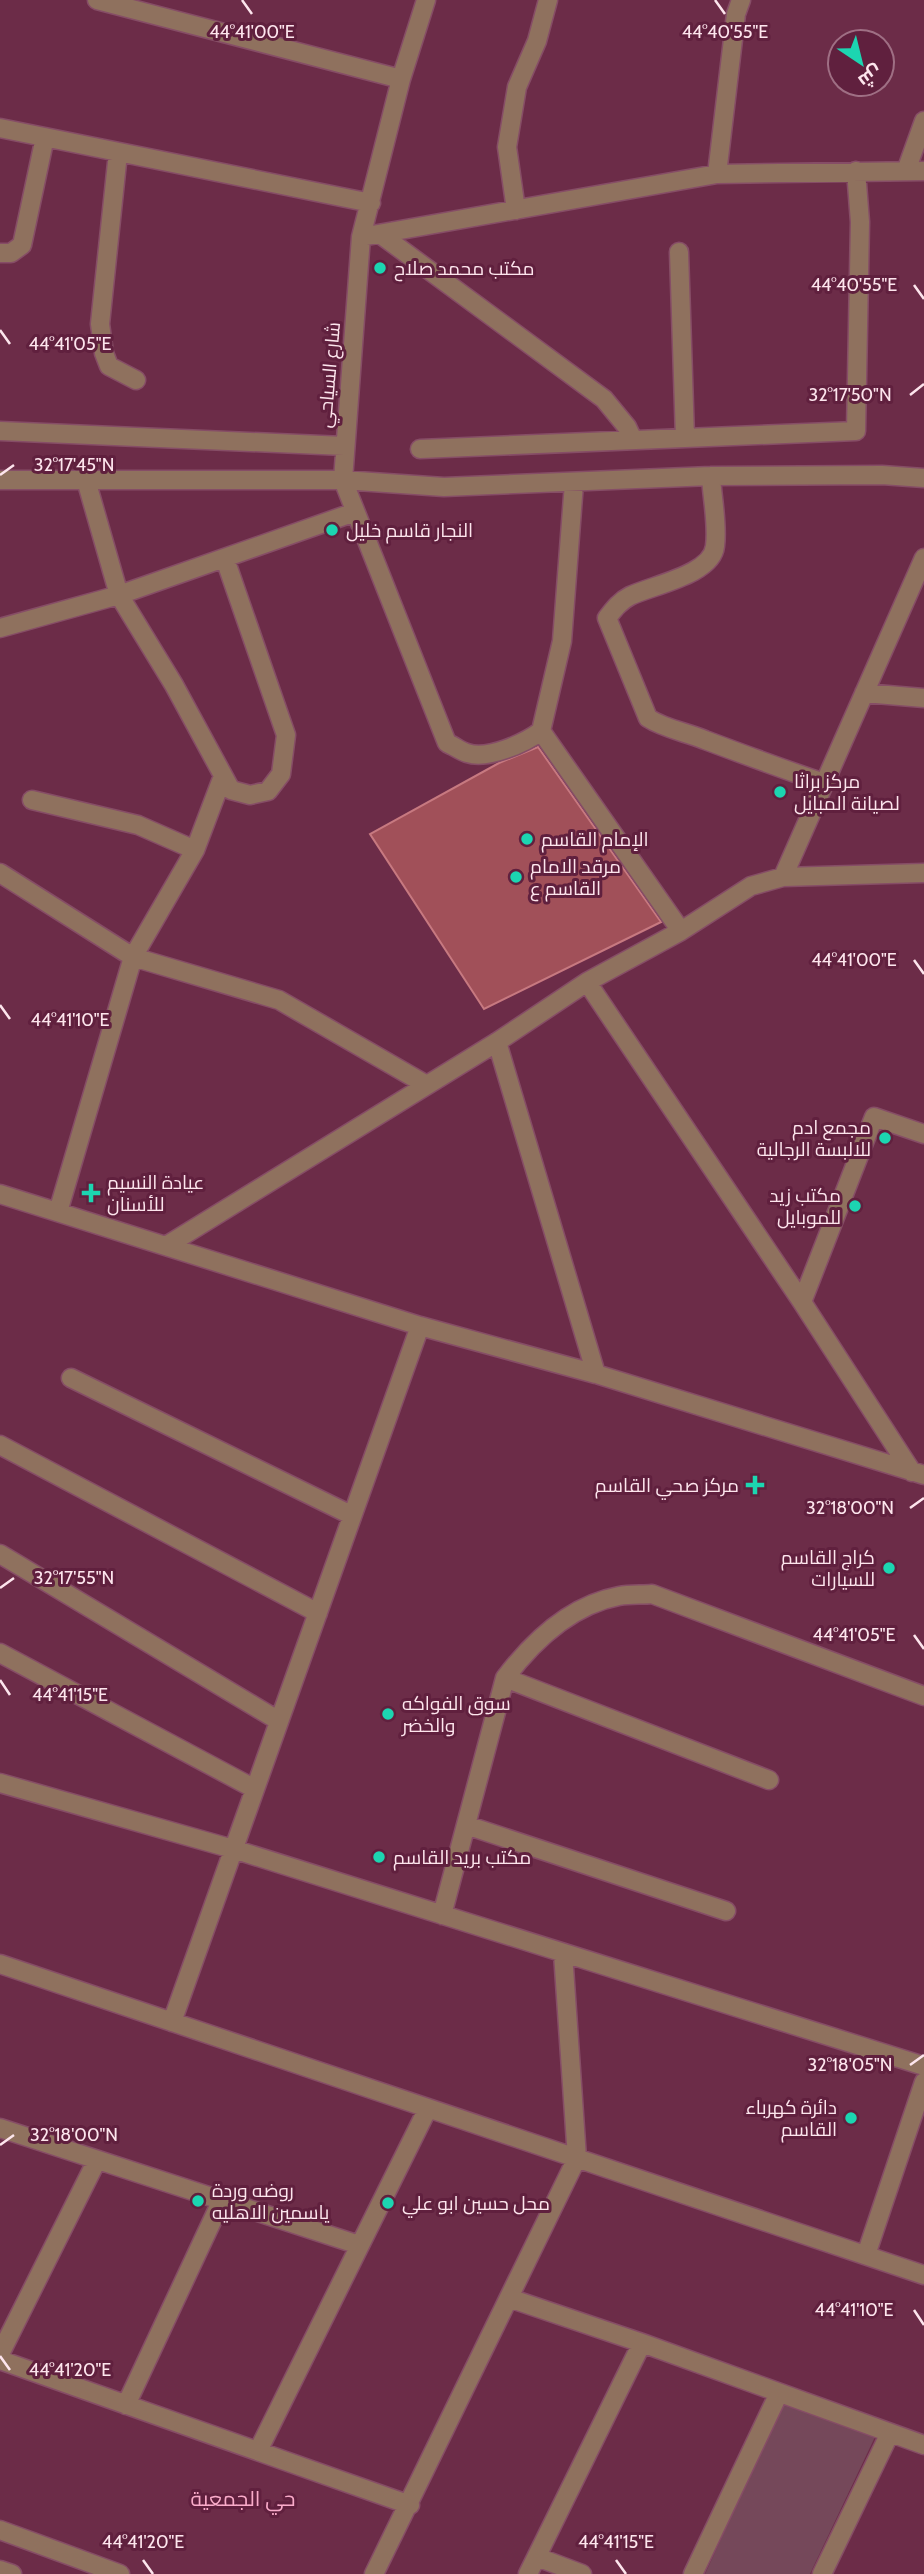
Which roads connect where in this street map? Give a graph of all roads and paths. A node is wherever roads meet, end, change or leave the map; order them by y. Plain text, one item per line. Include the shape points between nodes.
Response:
1 (97, 0) edge
2 (426, 0) edge
3 (548, 0) edge
4 (741, 0) edge
5 (401, 79) junction
6 (924, 121) edge
7 (0, 128) edge
8 (45, 137) junction
9 (118, 153) junction
10 (915, 171) edge
11 (856, 172) junction
12 (717, 174) junction
13 (371, 203) junction
14 (516, 210) junction
15 (380, 234) junction
16 (361, 237) junction
17 (679, 252) dead end
18 (0, 253) edge
19 (136, 380) dead end
20 (0, 431) edge
21 (685, 438) junction
22 (633, 440) junction
23 (344, 446) junction
24 (420, 449) dead end
25 (711, 476) junction
26 (924, 478) edge
27 (0, 480) edge
28 (86, 480) junction
29 (343, 480) junction
30 (574, 483) junction
31 (355, 512) junction
32 (924, 558) edge
33 (225, 559) junction
34 (119, 595) junction
35 (0, 628) edge
36 (864, 693) junction
37 (924, 698) edge
38 (541, 731) junction
39 (223, 776) junction
40 (824, 783) junction
41 (32, 800) dead end
42 (195, 850) junction
43 (0, 873) edge
44 (924, 873) edge
45 (783, 877) junction
46 (681, 931) junction
47 (132, 957) junction
48 (587, 982) junction
49 (497, 1042) junction
50 (425, 1084) junction
51 (924, 1134) edge
52 (0, 1194) edge
53 (58, 1212) junction
54 (166, 1245) junction
55 (802, 1302) junction
56 (419, 1326) junction
57 (596, 1374) junction
58 (71, 1378) dead end
59 (0, 1445) edge
60 (918, 1474) edge
61 (351, 1515) junction
62 (0, 1554) edge
63 (318, 1613) junction
64 (0, 1653) edge
65 (505, 1678) junction
66 (924, 1696) edge
67 (279, 1721) junction
68 (769, 1780) dead end
69 (0, 1783) edge
70 (255, 1789) junction
71 (466, 1825) junction
72 (233, 1849) junction
73 (726, 1911) dead end
74 (442, 1914) junction
75 (563, 1953) junction
76 (0, 1964) edge
77 (172, 2022) junction
78 (924, 2066) edge
79 (924, 2082) edge
80 (428, 2108) junction
81 (0, 2128) edge
82 (576, 2158) junction
83 (97, 2160) junction
84 (221, 2202) junction
85 (359, 2245) junction
86 (866, 2255) junction
87 (924, 2275) edge
88 (509, 2298) junction
89 (642, 2343) junction
90 (0, 2354) edge
91 (0, 2360) edge
92 (779, 2393) junction
93 (126, 2405) junction
94 (890, 2433) junction
95 (924, 2445) edge
96 (258, 2451) junction
97 (410, 2505) junction
98 (0, 2530) edge
99 (537, 2557) junction
100 (0, 2570) edge
101 (12, 2574) edge
102 (120, 2574) edge
103 (374, 2574) edge
104 (528, 2574) edge
105 (582, 2574) edge
106 (693, 2574) edge
107 (822, 2574) edge

1 - 5 street
2 - 5 street, شارع السياحي
3 - 14 street via 517,87 507,147
4 - 12 street
5 - 13 street, شارع السياحي
6 - 10 street
7 - 8 street
8 - 9 street
8 - 18 street via 22,245
9 - 13 street
9 - 19 street via 100,324 109,366
10 - 11 street
11 - 12 street
11 - 21 street via 860,222 856,431
12 - 14 street
13 - 16 street, شارع السياحي
14 - 15 street
15 - 16 street
15 - 22 street via 604,399
16 - 23 street, شارع السياحي
17 - 21 street
20 - 23 street
21 - 22 street
22 - 24 street
23 - 29 street, شارع السياحي
25 - 26 street
25 - 30 street
25 - 40 street via 715,548 709,561 691,573 628,597 607,618 649,718
27 - 28 street
28 - 29 street
28 - 34 street
29 - 30 street via 444,487
29 - 31 street, شارع السياحي
30 - 38 street via 562,641
31 - 33 street
31 - 38 street, شارع السياحي via 447,743 470,755 504,751
32 - 36 street
33 - 34 street
33 - 39 street via 286,735 281,774 268,791 250,795 231,790
34 - 35 street
34 - 39 street
36 - 37 street
36 - 40 street
38 - 46 street
39 - 42 street
40 - 45 street
41 - 42 street via 138,825
42 - 47 street
43 - 47 street
44 - 45 street
45 - 46 street via 751,886
46 - 48 street
47 - 50 street via 279,1000
47 - 53 street
48 - 49 street
48 - 55 street
49 - 50 street
49 - 57 street
50 - 54 street
51 - 55 street via 874,1117
52 - 53 street
53 - 54 street
54 - 56 street
55 - 60 street
56 - 57 street
56 - 61 street
57 - 60 street
58 - 61 street
59 - 63 street
61 - 63 street
62 - 67 street
63 - 67 street
64 - 70 street
65 - 66 street via 528,1649 586,1608 618,1597 652,1594
65 - 68 street
65 - 71 street
67 - 70 street
69 - 72 street
70 - 72 street
71 - 73 street
71 - 74 street
72 - 74 street
72 - 77 street
74 - 75 street
75 - 78 street
75 - 82 street
76 - 77 street
77 - 80 street
79 - 86 street
80 - 82 street
80 - 85 street
81 - 83 street
82 - 86 street
82 - 88 street
83 - 84 street
83 - 90 street
84 - 85 street
84 - 93 street
85 - 96 street
86 - 87 street
88 - 89 street
88 - 97 street
89 - 92 street
89 - 99 street
91 - 93 street
92 - 94 street
92 - 106 street
93 - 96 street
94 - 95 street
94 - 107 street
96 - 97 street
97 - 103 street
98 - 102 street
99 - 104 street
99 - 105 street
100 - 101 street

